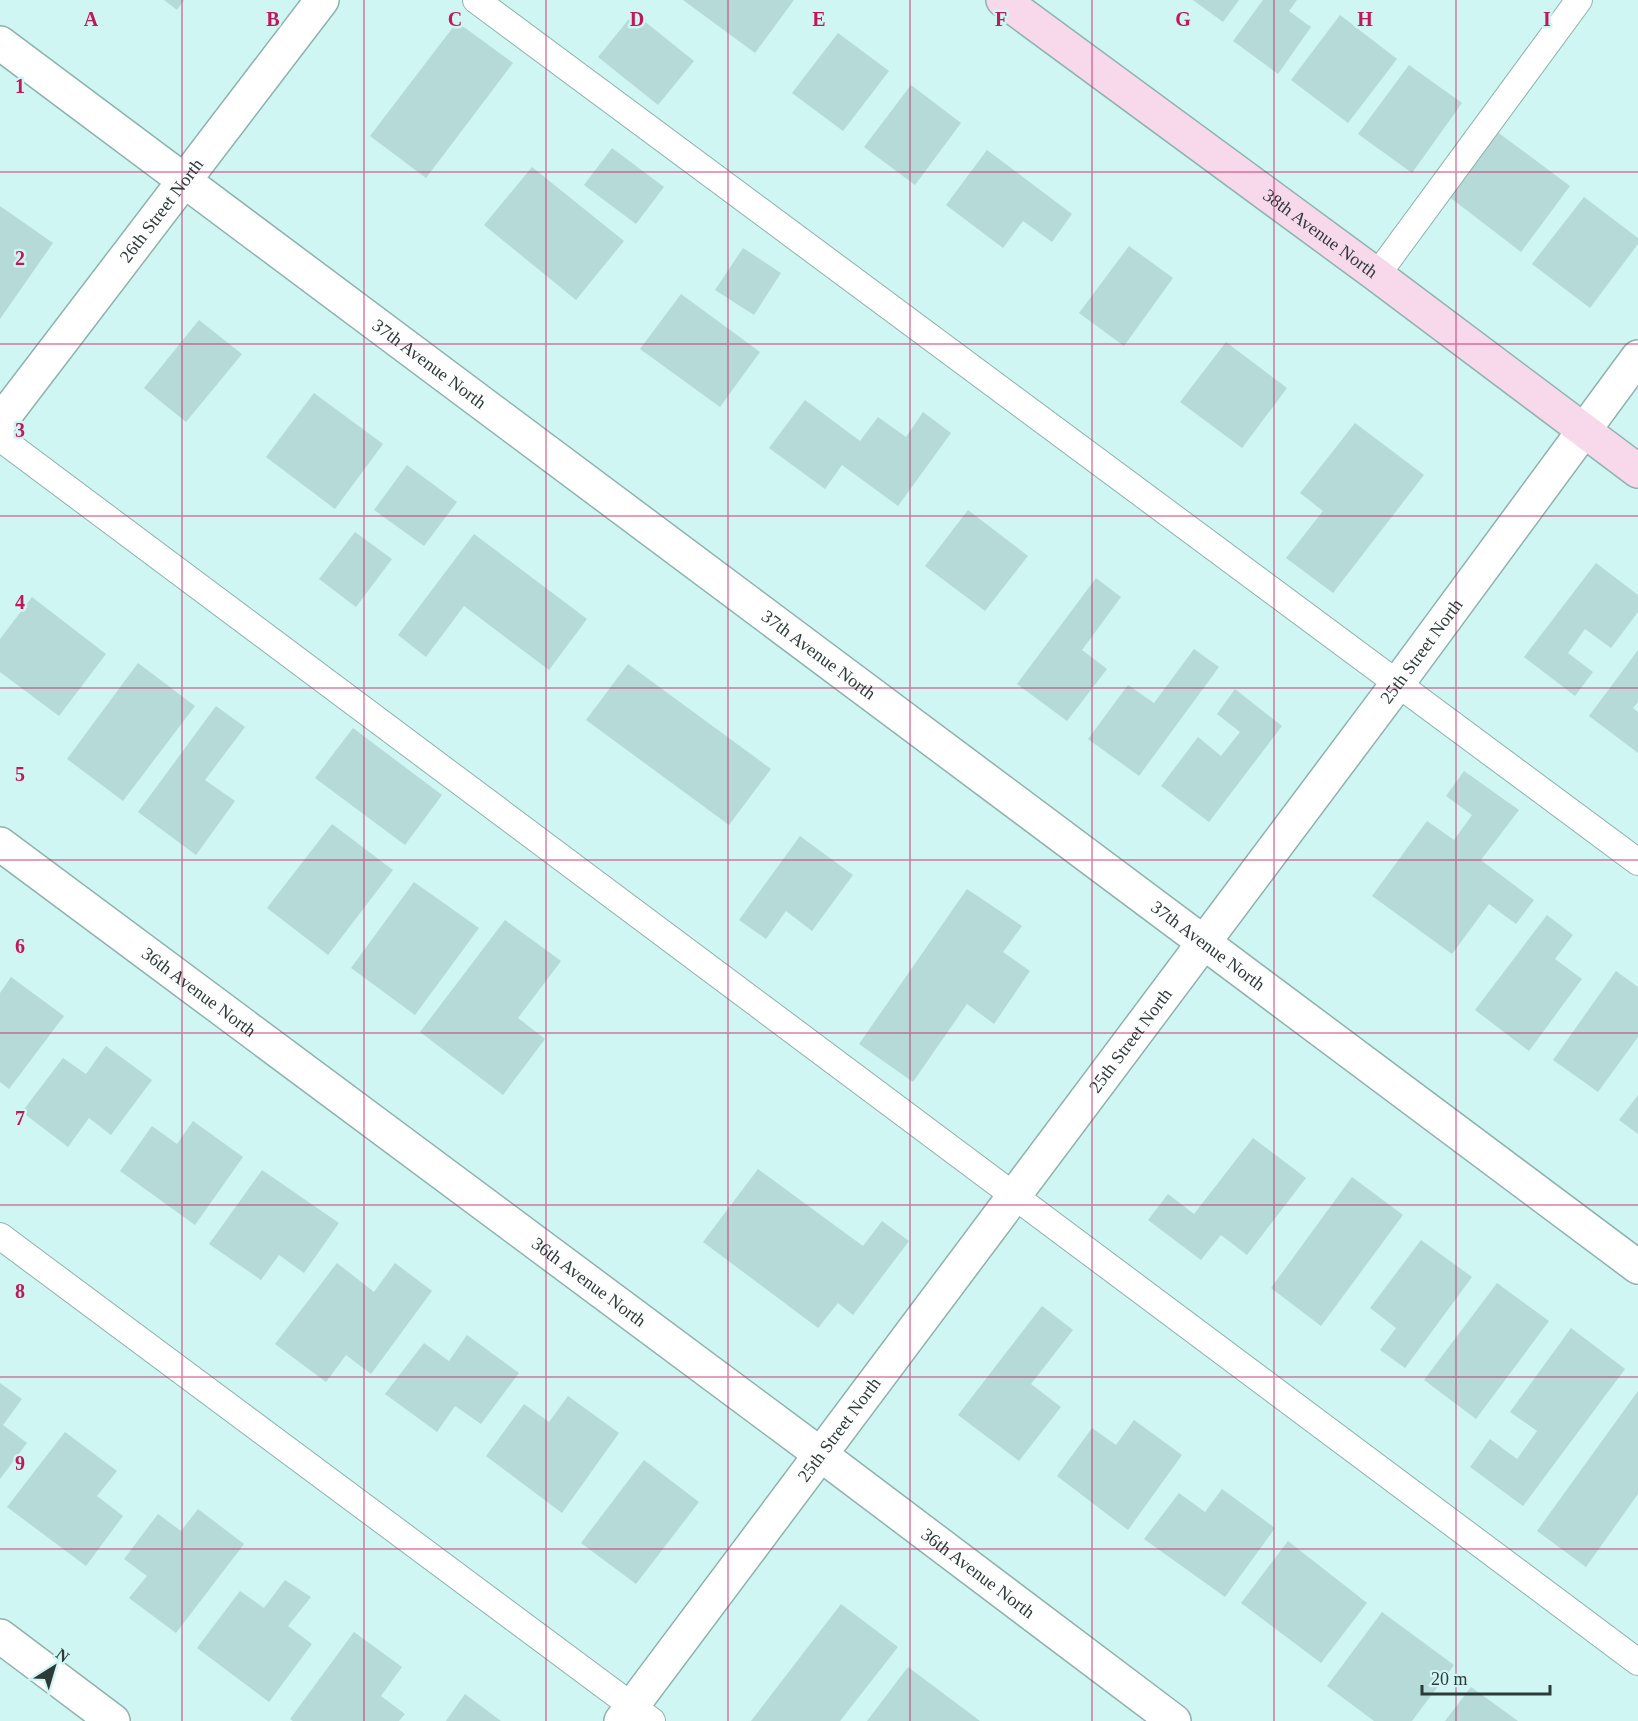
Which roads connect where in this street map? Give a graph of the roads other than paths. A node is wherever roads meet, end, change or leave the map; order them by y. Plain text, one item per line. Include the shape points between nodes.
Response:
1 (322, 0) edge
2 (476, 0) edge
3 (1003, 0) edge
4 (1568, 4) edge
5 (0, 43) edge
6 (187, 180) junction
7 (1377, 274) junction
8 (1638, 357) edge
9 (0, 422) edge
10 (1582, 430) junction
11 (0, 438) edge
12 (1638, 471) edge
13 (1398, 683) junction
14 (0, 844) edge
15 (1638, 862) edge
16 (1204, 941) junction
17 (1014, 1194) junction
18 (0, 1236) edge
19 (1638, 1267) edge
20 (820, 1454) junction
21 (0, 1636) edge
22 (1638, 1662) edge
23 (635, 1716) edge
24 (112, 1721) edge
25 (1174, 1721) edge

1 - 6 street, 26th Street North
2 - 13 lane
3 - 7 main road, 38th Avenue North
4 - 7 lane
5 - 6 street, 37th Avenue North
6 - 9 street, 26th Street North
6 - 16 street, 37th Avenue North
7 - 10 main road, 38th Avenue North
8 - 10 street, 25th Street North
10 - 12 main road, 38th Avenue North
10 - 13 street, 25th Street North
11 - 17 lane
13 - 15 lane
13 - 16 street, 25th Street North
14 - 20 street, 36th Avenue North
16 - 17 street, 25th Street North
16 - 19 street, 37th Avenue North
17 - 20 street, 25th Street North
17 - 22 lane
18 - 23 lane
20 - 23 street, 25th Street North
20 - 25 street, 36th Avenue North
21 - 24 street

